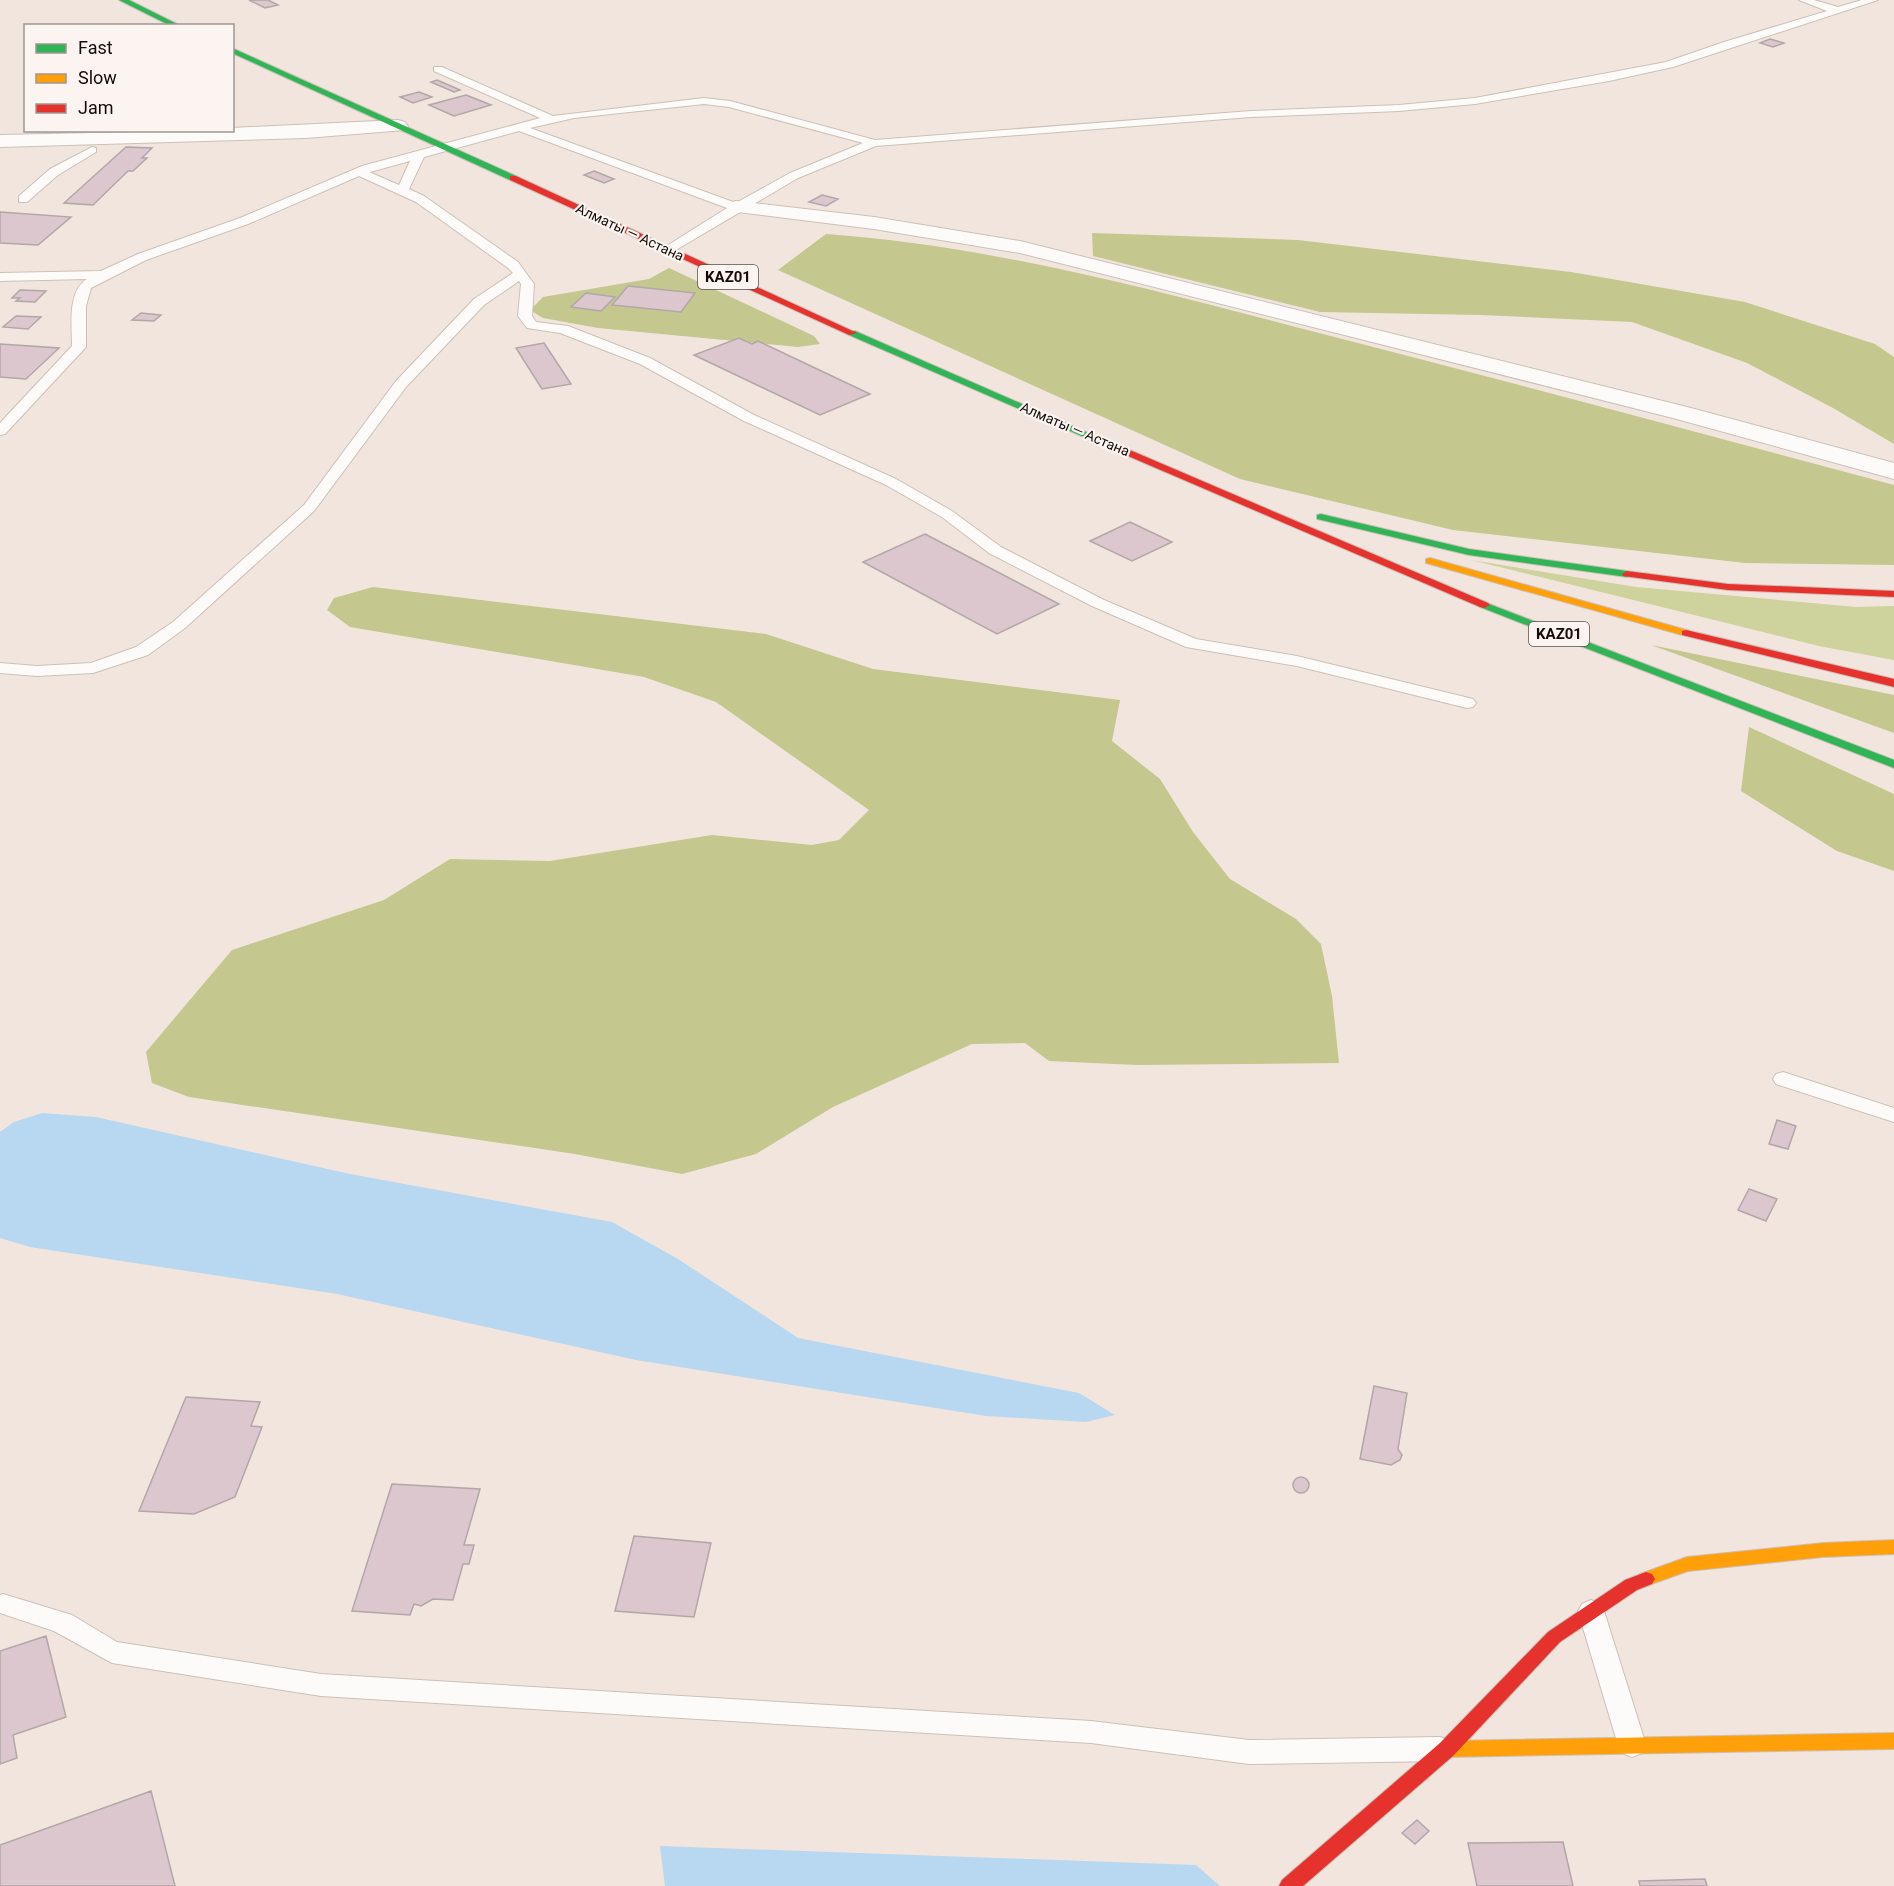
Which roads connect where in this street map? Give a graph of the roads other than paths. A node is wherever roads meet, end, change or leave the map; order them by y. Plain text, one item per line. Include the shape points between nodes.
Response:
1 (123, 0) edge
2 (1804, 0) edge
3 (1873, 0) edge
4 (1838, 11) junction
5 (174, 24) edge
6 (234, 51) edge
7 (438, 69) dead end
8 (551, 119) junction
9 (398, 126) junction
10 (520, 128) junction
11 (133, 138) junction
12 (0, 141) edge
13 (875, 143) junction
14 (447, 148) junction
15 (92, 150) joint
16 (418, 155) junction
17 (360, 172) junction
18 (402, 191) junction
19 (23, 199) dead end
20 (736, 207) junction
21 (669, 250) junction
22 (520, 274) junction
23 (103, 275) junction
24 (0, 277) edge
25 (0, 431) edge
26 (1894, 471) edge
27 (1229, 494) junction
28 (1386, 548) dead end
29 (1417, 558) dead end
30 (1894, 594) edge
31 (0, 668) edge
32 (1894, 683) edge
33 (1467, 703) dead end
34 (1894, 764) edge
35 (1783, 1080) dead end
36 (1894, 1114) edge
37 (1894, 1547) edge
38 (3, 1604) dead end
39 (1592, 1611) junction
40 (1894, 1741) edge
41 (1632, 1745) junction
42 (1447, 1749) junction
43 (1289, 1886) edge

1 - 5 main road
2 - 4 lane
3 - 4 lane
4 - 13 lane via 1669,65 1475,101
6 - 9 main road, Алматы — Астана / KАZ01
7 - 8 lane
8 - 10 lane
8 - 13 lane via 704,101 730,104
9 - 11 street
9 - 14 main road, Алматы — Астана / KАZ01
10 - 14 lane
10 - 20 lane
11 - 12 street
11 - 15 street
13 - 20 lane via 841,153
14 - 16 lane
14 - 21 main road, Алматы — Астана / KАZ01
15 - 19 lane via 54,172
16 - 17 lane
16 - 18 lane
17 - 18 lane
17 - 23 lane
18 - 22 lane via 420,199
20 - 21 lane
20 - 26 street via 874,223 1020,247 1682,413
21 - 27 main road, Алматы — Астана / KАZ01 via 902,356
22 - 31 lane via 478,302 401,384 309,508 179,626 142,651 93,668
22 - 33 lane via 528,284 525,316 532,325 563,330 645,361 749,418 891,482 947,514 995,550 1098,603 1192,643 1297,661
23 - 24 lane
23 - 25 lane via 85,286 79,306 79,347
27 - 28 main road, KАZ01
27 - 30 main road, KАZ01 via 1469,552 1561,566 1728,587
27 - 34 main road, KАZ01 via 1487,606
29 - 32 main road, KАZ01 via 1639,622
35 - 36 lane
37 - 39 main road via 1687,1564 1631,1585
38 - 42 lane via 63,1623 112,1652 321,1685 1092,1732 1249,1752
39 - 41 lane
39 - 42 main road via 1554,1637
40 - 41 main road
41 - 42 main road
42 - 43 main road

